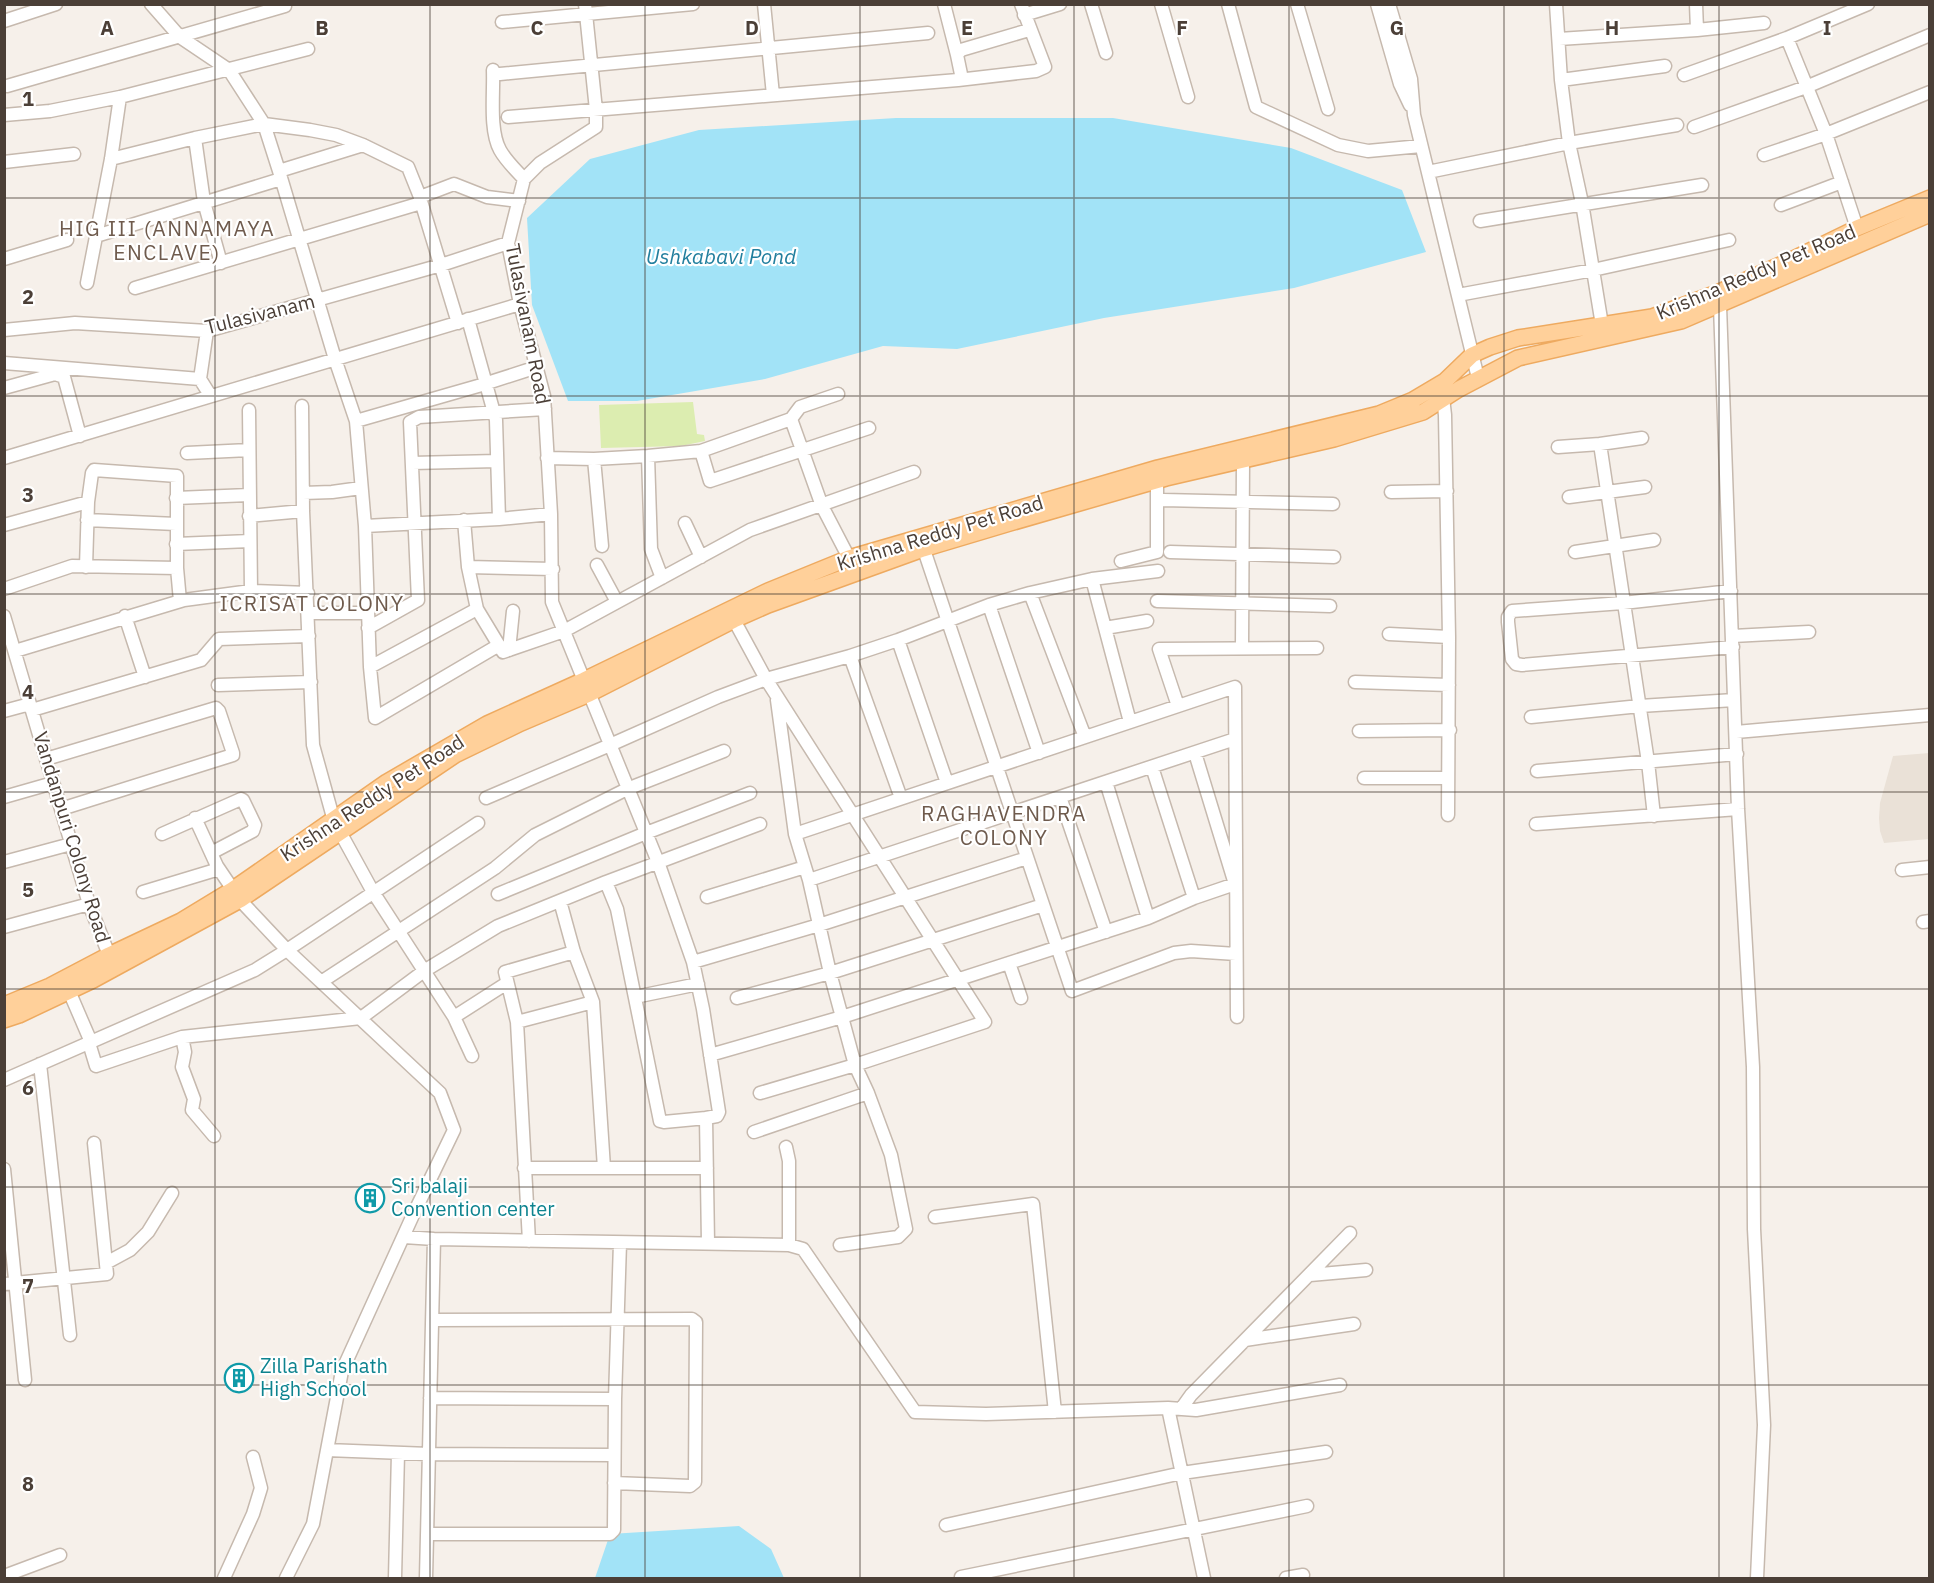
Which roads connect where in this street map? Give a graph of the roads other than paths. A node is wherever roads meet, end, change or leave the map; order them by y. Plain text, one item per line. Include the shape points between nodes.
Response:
1 (56, 4) edge
2 (151, 4) edge
3 (693, 4) edge
4 (764, 4) edge
5 (944, 4) edge
6 (1060, 4) edge
7 (1091, 4) edge
8 (1161, 4) edge
9 (1228, 4) edge
10 (1297, 4) edge
11 (1377, 4) edge
12 (1389, 4) edge
13 (1556, 4) edge
14 (1696, 4) edge
15 (1868, 4) edge
16 (285, 6) dead end
17 (260, 9) edge
18 (586, 9) edge
19 (1022, 10) edge
20 (4, 21) edge
21 (502, 22) dead end
22 (1764, 23) dead end
23 (1029, 30) junction
24 (1697, 30) junction
25 (928, 33) dead end
26 (1929, 35) edge
27 (180, 37) junction
28 (1787, 38) junction
29 (1559, 39) junction
30 (768, 48) junction
31 (308, 49) dead end
32 (1106, 52) dead end
33 (957, 55) junction
34 (591, 65) junction
35 (1665, 66) dead end
36 (229, 70) junction
37 (1684, 75) dead end
38 (963, 79) junction
39 (1561, 80) junction
40 (7, 86) dead end
41 (1806, 87) junction
42 (1929, 92) edge
43 (773, 95) junction
44 (120, 97) junction
45 (1188, 97) dead end
46 (1328, 109) dead end
47 (596, 110) junction
48 (4, 115) edge
49 (1414, 115) junction
50 (508, 117) dead end
51 (264, 124) junction
52 (1677, 125) dead end
53 (1694, 127) dead end
54 (1826, 134) junction
55 (195, 138) junction
56 (1569, 143) junction
57 (363, 145) junction
58 (1421, 146) junction
59 (74, 154) dead end
60 (1764, 155) dead end
61 (111, 159) junction
62 (4, 162) edge
63 (1428, 171) junction
64 (280, 175) junction
65 (524, 179) junction
66 (1842, 182) junction
67 (1702, 185) dead end
68 (1929, 198) edge
69 (420, 200) junction
70 (204, 201) junction
71 (519, 201) junction
72 (1582, 203) junction
73 (1781, 205) dead end
74 (1929, 214) edge
75 (1480, 221) dead end
76 (1857, 228) junction
77 (96, 236) junction
78 (67, 240) dead end
79 (300, 240) junction
80 (1729, 240) dead end
81 (508, 243) junction
82 (4, 259) edge
83 (221, 263) junction
84 (441, 265) junction
85 (1593, 270) junction
86 (87, 283) dead end
87 (135, 288) dead end
88 (1458, 295) junction
89 (318, 299) junction
90 (520, 304) junction
91 (1720, 306) junction
92 (463, 321) junction
93 (1602, 325) junction
94 (4, 330) edge
95 (207, 331) junction
96 (1518, 338) junction
97 (1472, 355) junction
98 (1523, 357) junction
99 (335, 359) junction
100 (4, 363) edge
101 (537, 367) junction
102 (1478, 378) junction
103 (200, 379) junction
104 (486, 384) junction
105 (4, 388) edge
106 (838, 394) dead end
107 (210, 395) junction
108 (1443, 398) junction
109 (302, 406) dead end
110 (546, 409) junction
111 (249, 410) dead end
112 (494, 411) junction
113 (791, 419) junction
114 (356, 421) junction
115 (869, 428) dead end
116 (81, 436) junction
117 (1642, 438) dead end
118 (1600, 444) junction
119 (1558, 447) dead end
120 (802, 449) junction
121 (249, 450) junction
122 (701, 451) junction
123 (187, 453) dead end
124 (648, 456) junction
125 (4, 458) edge
126 (547, 458) junction
127 (594, 459) junction
128 (497, 460) junction
129 (1243, 460) junction
130 (412, 463) junction
131 (914, 472) dead end
132 (1157, 480) junction
133 (361, 488) junction
134 (1645, 488) dead end
135 (1447, 491) junction
136 (1391, 492) dead end
137 (303, 493) junction
138 (1607, 493) junction
139 (249, 495) junction
140 (1569, 497) dead end
141 (176, 498) junction
142 (1163, 500) dead end
143 (88, 502) junction
144 (1242, 502) junction
145 (1333, 504) dead end
146 (822, 506) junction
147 (303, 511) junction
148 (551, 514) junction
149 (249, 516) junction
150 (499, 519) junction
151 (87, 520) junction
152 (464, 520) junction
153 (414, 523) junction
154 (685, 523) dead end
155 (176, 524) junction
156 (4, 525) edge
157 (365, 526) junction
158 (1654, 540) dead end
159 (250, 541) junction
160 (921, 543) junction
161 (176, 544) junction
162 (1615, 545) junction
163 (602, 546) dead end
164 (1170, 552) dead end
165 (1575, 552) dead end
166 (1241, 554) junction
167 (701, 557) junction
168 (1334, 557) dead end
169 (849, 558) junction
170 (1121, 561) dead end
171 (597, 565) dead end
172 (86, 567) junction
173 (468, 567) junction
174 (177, 568) junction
175 (553, 569) junction
176 (1158, 572) dead end
177 (662, 578) junction
178 (1092, 579) junction
179 (4, 589) edge
180 (251, 591) junction
181 (1731, 591) junction
182 (308, 593) junction
183 (1030, 593) junction
184 (180, 601) junction
185 (1157, 601) dead end
186 (617, 602) junction
187 (1623, 603) junction
188 (1241, 604) junction
189 (990, 605) junction
190 (1330, 606) dead end
191 (477, 609) junction
192 (513, 611) dead end
193 (309, 613) junction
194 (368, 613) junction
195 (4, 616) edge
196 (125, 616) junction
197 (734, 620) junction
198 (947, 621) junction
199 (1147, 621) dead end
200 (368, 628) junction
201 (1105, 628) junction
202 (564, 632) junction
203 (1809, 632) dead end
204 (1389, 634) dead end
205 (309, 636) junction
206 (1449, 637) junction
207 (898, 640) junction
208 (1733, 641) junction
209 (504, 648) junction
210 (1242, 648) junction
211 (1317, 648) dead end
212 (15, 651) junction
213 (1632, 655) junction
214 (850, 656) junction
215 (370, 667) junction
216 (145, 676) junction
217 (766, 679) junction
218 (311, 682) junction
219 (1355, 682) dead end
220 (218, 685) dead end
221 (1449, 685) junction
222 (586, 687) junction
223 (777, 696) junction
224 (1734, 700) junction
225 (1178, 706) junction
226 (1640, 706) junction
227 (31, 707) junction
228 (4, 711) edge
229 (1929, 715) edge
230 (1531, 717) dead end
231 (1130, 722) junction
232 (1450, 730) junction
233 (1359, 731) dead end
234 (1736, 732) junction
235 (1085, 737) junction
236 (1235, 739) junction
237 (610, 745) junction
238 (724, 751) dead end
239 (1039, 753) junction
240 (1195, 753) junction
241 (1737, 754) junction
242 (46, 759) junction
243 (1648, 762) junction
244 (997, 767) junction
245 (1152, 767) junction
246 (1537, 771) dead end
247 (1364, 778) dead end
248 (1448, 778) junction
249 (1106, 782) junction
250 (53, 783) junction
251 (947, 783) junction
252 (627, 789) junction
253 (750, 792) dead end
254 (4, 796) edge
255 (1060, 797) junction
256 (486, 798) dead end
257 (901, 798) junction
258 (61, 809) junction
259 (1738, 809) junction
260 (1012, 813) junction
261 (853, 814) junction
262 (1448, 815) dead end
263 (1654, 816) junction
264 (195, 818) junction
265 (477, 823) dead end
266 (760, 824) dead end
267 (1536, 824) dead end
268 (337, 827) junction
269 (646, 833) junction
270 (162, 834) dead end
271 (795, 834) junction
272 (71, 843) junction
273 (211, 853) junction
274 (880, 857) junction
275 (1028, 858) junction
276 (4, 862) edge
277 (658, 862) junction
278 (805, 867) junction
279 (1929, 867) edge
280 (219, 869) junction
281 (1902, 870) dead end
282 (809, 880) junction
283 (606, 882) junction
284 (1235, 884) junction
285 (143, 892) dead end
286 (373, 892) junction
287 (498, 894) dead end
288 (236, 895) junction
289 (707, 897) dead end
290 (906, 897) junction
291 (1194, 898) junction
292 (560, 901) junction
293 (89, 904) junction
294 (1043, 905) junction
295 (1148, 918) junction
296 (819, 925) junction
297 (4, 927) edge
298 (398, 932) junction
299 (1106, 932) junction
300 (933, 940) junction
301 (1058, 947) junction
302 (287, 950) junction
303 (574, 952) junction
304 (1236, 954) junction
305 (109, 955) junction
306 (693, 962) junction
307 (1009, 963) junction
308 (424, 971) junction
309 (830, 973) junction
310 (958, 979) junction
311 (321, 982) junction
312 (507, 983) junction
313 (698, 984) junction
314 (69, 991) junction
315 (635, 997) junction
316 (737, 998) dead end
317 (1021, 999) dead end
318 (593, 1002) junction
319 (4, 1005) edge
320 (454, 1017) junction
321 (842, 1017) junction
322 (1237, 1017) dead end
323 (361, 1018) junction
324 (4, 1020) edge
325 (517, 1023) junction
326 (182, 1037) junction
327 (90, 1042) junction
328 (710, 1055) junction
329 (472, 1056) dead end
330 (40, 1064) junction
331 (855, 1065) junction
332 (4, 1080) edge
333 (760, 1093) dead end
334 (868, 1093) junction
335 (706, 1118) junction
336 (754, 1132) dead end
337 (214, 1136) dead end
338 (94, 1143) dead end
339 (786, 1147) dead end
340 (524, 1168) junction
341 (604, 1168) junction
342 (707, 1168) junction
343 (4, 1169) edge
344 (172, 1193) dead end
345 (935, 1217) dead end
346 (1350, 1233) dead end
347 (404, 1237) junction
348 (434, 1239) junction
349 (529, 1241) junction
350 (620, 1243) junction
351 (708, 1243) junction
352 (789, 1245) junction
353 (840, 1245) dead end
354 (106, 1263) junction
355 (1366, 1270) dead end
356 (1310, 1275) junction
357 (64, 1278) junction
358 (10, 1284) edge
359 (433, 1320) junction
360 (618, 1320) junction
361 (1354, 1324) dead end
362 (70, 1335) dead end
363 (1245, 1340) junction
364 (25, 1380) dead end
365 (1341, 1385) dead end
366 (429, 1398) junction
367 (615, 1399) junction
368 (1168, 1408) junction
369 (1181, 1409) junction
370 (1055, 1412) junction
371 (327, 1450) junction
372 (1326, 1452) dead end
373 (398, 1453) junction
374 (429, 1454) junction
375 (614, 1455) junction
376 (253, 1457) dead end
377 (1182, 1473) junction
378 (614, 1483) junction
379 (1307, 1506) dead end
380 (946, 1525) dead end
381 (1193, 1530) junction
382 (427, 1534) junction
383 (60, 1555) dead end
384 (1303, 1575) dead end
385 (4, 1576) edge
386 (962, 1577) dead end
387 (224, 1578) edge
388 (286, 1578) edge
389 (395, 1578) edge
390 (426, 1578) edge
391 (1204, 1578) edge
392 (1286, 1578) edge
393 (1757, 1578) edge

1 - 20 street
2 - 27 street
3 - 18 street
4 - 30 street
5 - 33 street
6 - 19 street
7 - 32 street
8 - 45 street
9 - 58 street via 1256,106 1338,144 1368,151
10 - 46 street
11 - 49 street via 1400,84
12 - 49 street via 1411,79
13 - 29 street
14 - 24 street
15 - 28 street
16 - 17 street
17 - 27 street
18 - 21 street
18 - 34 street
19 - 23 street
22 - 24 street
23 - 33 street via 961,50
23 - 38 street via 1045,67
24 - 29 street
25 - 30 street
26 - 41 street
27 - 36 street
27 - 40 street
28 - 37 street
28 - 41 street
29 - 39 street
30 - 34 street
30 - 43 street
31 - 36 street
33 - 38 street
34 - 47 street
34 - 65 street via 497,72 494,126 499,148
35 - 39 street
36 - 44 street
36 - 51 street
38 - 43 street
39 - 56 street
41 - 53 street
41 - 54 street
42 - 54 street
43 - 47 street
44 - 48 street via 50,111
44 - 61 street
47 - 50 street
47 - 65 street via 596,128 540,163
49 - 58 street
51 - 55 street
51 - 57 street via 336,135
51 - 64 street
52 - 56 street
54 - 60 street
54 - 66 street
55 - 61 street
55 - 70 street
56 - 63 street
56 - 72 street
57 - 64 street
57 - 69 street via 408,167
58 - 63 street
59 - 62 street
61 - 77 street
63 - 88 street
64 - 70 street
64 - 79 street
65 - 71 street, Tulasivanam Road
66 - 73 street
66 - 76 street
67 - 72 street
68 - 76 main road, Krishna Reddy Pet Road
69 - 71 street via 454,184 487,196
69 - 79 street
69 - 84 street
70 - 77 street
70 - 83 street
71 - 81 street, Tulasivanam Road
72 - 75 street
72 - 85 street
74 - 91 main road, Krishna Reddy Pet Road
76 - 93 main road, Krishna Reddy Pet Road via 1718,293 1652,317
77 - 86 street
78 - 82 street
79 - 83 street
79 - 89 street
80 - 85 street
81 - 84 street, Tulasivanam
81 - 90 street, Tulasivanam Road
83 - 87 street
84 - 89 street, Tulasivanam
84 - 92 street
85 - 88 street
85 - 93 street
88 - 97 street
89 - 95 street, Tulasivanam
89 - 99 street
90 - 92 street
90 - 101 street, Tulasivanam Road
91 - 98 main road, Krishna Reddy Pet Road via 1681,321
91 - 181 street
92 - 99 street
92 - 104 street
93 - 96 main road, Krishna Reddy Pet Road
94 - 95 street, Tulasivanam via 75,323
95 - 103 street
96 - 97 main road, Krishna Reddy Pet Road
96 - 98 main road
97 - 102 street
97 - 160 main road, Krishna Reddy Pet Road via 1444,381 1379,414 1158,468
98 - 102 main road, Krishna Reddy Pet Road
99 - 107 street
99 - 114 street
100 - 103 street
101 - 104 street
101 - 110 street, Tulasivanam Road
102 - 108 main road, Krishna Reddy Pet Road
103 - 107 street
104 - 112 street
104 - 114 street
105 - 116 street via 55,374 64,377
106 - 113 street via 800,407
107 - 116 street
108 - 129 main road, Krishna Reddy Pet Road via 1423,412 1334,439
108 - 135 street
109 - 137 street
110 - 112 street
110 - 126 street, Tulasivanam Road
111 - 121 street
112 - 128 street
112 - 130 street via 413,420
113 - 120 street
113 - 122 street
114 - 133 street
115 - 120 street
116 - 125 street
117 - 118 street
118 - 119 street
118 - 138 street
120 - 122 street via 710,481
120 - 146 street
121 - 123 street
121 - 139 street
122 - 124 street
124 - 127 street
124 - 177 street via 651,549
126 - 127 street
126 - 148 street, Tulasivanam Road
127 - 163 street
128 - 130 street
128 - 150 street
129 - 132 main road, Krishna Reddy Pet Road
129 - 144 street
130 - 153 street
131 - 146 street
132 - 160 main road, Krishna Reddy Pet Road
132 - 170 street via 1157,552
133 - 137 street
133 - 157 street
134 - 138 street
135 - 136 street
135 - 206 street
137 - 147 street
138 - 140 street
138 - 162 street
139 - 141 street
139 - 149 street
141 - 143 street via 175,475 94,470
141 - 155 street
142 - 144 street
143 - 151 street
143 - 156 street
144 - 145 street
144 - 166 street
146 - 167 street via 750,530
146 - 169 street
147 - 149 street
147 - 182 street
148 - 150 street
148 - 175 street, Tulasivanam Road
149 - 159 street
150 - 152 street
151 - 155 street
151 - 172 street
152 - 153 street
152 - 173 street
153 - 157 street
153 - 200 street via 418,600
154 - 167 street
155 - 161 street
157 - 194 street
158 - 162 street
159 - 161 street
159 - 180 street
160 - 169 main road, Krishna Reddy Pet Road
160 - 197 main road, Krishna Reddy Pet Road
160 - 198 street
161 - 174 street
162 - 165 street
162 - 187 street
164 - 166 street
166 - 168 street
166 - 188 street
167 - 177 street
169 - 222 main road, Krishna Reddy Pet Road via 768,591
171 - 186 street
172 - 174 street
172 - 179 street via 72,567
173 - 175 street
173 - 191 street
174 - 184 street
175 - 202 street, Tulasivanam Road via 552,602
176 - 178 street
177 - 186 street
178 - 183 street
178 - 201 street
180 - 182 street
180 - 184 street
181 - 187 street
181 - 208 street
182 - 193 street
183 - 189 street
183 - 235 street
184 - 196 street
185 - 188 street
186 - 202 street
187 - 213 street
187 - 213 street via 1512,611 1508,617 1511,657 1522,665
188 - 190 street
188 - 210 street
189 - 198 street
189 - 239 street
191 - 209 street
191 - 215 street
192 - 209 street
193 - 194 street
193 - 205 street
194 - 200 street
195 - 212 street, Vandanpuri Colony Road
196 - 212 street
196 - 216 street
197 - 217 street
197 - 222 main road, Krishna Reddy Pet Road
198 - 207 street
198 - 244 street
199 - 201 street
200 - 215 street
201 - 231 street
202 - 209 street
202 - 222 street, Tulasivanam Road
203 - 208 street
204 - 206 street
205 - 216 street via 219,639 201,660
205 - 218 street
206 - 221 street
207 - 214 street
207 - 251 street
208 - 213 street
208 - 224 street
209 - 215 street via 375,718
210 - 211 street
210 - 225 street via 1159,649
212 - 227 street, Vandanpuri Colony Road
213 - 226 street
214 - 217 street
214 - 257 street
216 - 227 street
217 - 223 street
217 - 237 street
218 - 220 street
218 - 268 street via 313,745
219 - 221 street
221 - 232 street
222 - 237 street, Tulasivanam Road
222 - 268 main road, Krishna Reddy Pet Road via 454,755
223 - 261 street
223 - 271 street
224 - 226 street
224 - 234 street
225 - 231 street
225 - 236 street via 1235,687
226 - 230 street
226 - 243 street
227 - 228 street
227 - 242 street, Vandanpuri Colony Road
229 - 234 street
231 - 235 street
232 - 233 street
232 - 248 street
234 - 241 street
235 - 239 street
236 - 240 street
236 - 284 street
237 - 252 street, Tulasivanam Road
237 - 256 street
238 - 252 street
239 - 244 street
240 - 245 street
240 - 284 street
241 - 243 street
241 - 259 street
242 - 250 street, Vandanpuri Colony Road
242 - 258 street via 216,708 233,753
243 - 246 street
243 - 263 street
244 - 251 street
244 - 260 street
245 - 249 street
245 - 291 street
247 - 248 street
248 - 262 street
249 - 255 street
249 - 295 street
250 - 254 street
250 - 258 street, Vandanpuri Colony Road
251 - 257 street
252 - 269 street, Tulasivanam Road
252 - 298 street via 535,835 495,868
253 - 269 street
255 - 260 street
255 - 299 street
257 - 261 street
258 - 272 street, Vandanpuri Colony Road
259 - 263 street
259 - 393 street via 1753,1068 1754,1229 1764,1425
260 - 274 street
260 - 275 street
261 - 271 street
261 - 274 street
263 - 267 street
264 - 270 street
264 - 273 street
264 - 273 street via 238,799 243,800 255,825 253,831
265 - 286 street
266 - 277 street
268 - 286 street
268 - 288 main road, Krishna Reddy Pet Road
269 - 277 street, Tulasivanam Road
269 - 287 street
271 - 278 street
272 - 276 street
272 - 293 street, Vandanpuri Colony Road
273 - 280 street
274 - 282 street
274 - 290 street
275 - 290 street
275 - 294 street
277 - 283 street
277 - 306 street, Tulasivanam Road
278 - 282 street
278 - 289 street
279 - 281 street
280 - 285 street
280 - 288 street
282 - 296 street
283 - 292 street
283 - 315 street via 617,909
284 - 291 street
284 - 304 street
286 - 298 street
286 - 302 street
288 - 302 street
288 - 305 main road, Krishna Reddy Pet Road
288 - 314 main road, Krishna Reddy Pet Road
290 - 296 street
290 - 300 street
291 - 295 street
292 - 303 street
292 - 308 street via 498,926
293 - 297 street
293 - 305 street, Vandanpuri Colony Road
294 - 300 street
294 - 301 street
295 - 299 street
296 - 306 street
296 - 309 street
298 - 308 street
298 - 311 street
299 - 301 street
300 - 309 street
300 - 310 street
301 - 304 street via 1072,990 1173,953
301 - 307 street
302 - 311 street
302 - 327 street via 255,970
303 - 312 street via 505,972
303 - 318 street
304 - 322 street
305 - 319 main road, Krishna Reddy Pet Road via 51,986
306 - 313 street, Tulasivanam Road
307 - 310 street
307 - 317 street
308 - 320 street
308 - 323 street
309 - 316 street
309 - 321 street
310 - 321 street
310 - 331 street via 985,1022
311 - 323 street
312 - 320 street
312 - 325 street
313 - 315 street
313 - 328 street, Tulasivanam Road
314 - 324 main road, Krishna Reddy Pet Road
314 - 327 street
315 - 335 street via 660,1121
318 - 325 street
318 - 341 street
320 - 329 street
321 - 328 street
321 - 331 street
323 - 326 street
323 - 347 street via 440,1093 454,1130
325 - 340 street
326 - 327 street via 96,1066
326 - 337 street via 182,1067 192,1089 192,1110
327 - 330 street
328 - 335 street, Tulasivanam Road via 719,1113
330 - 332 street
330 - 357 street
331 - 333 street
331 - 334 street
334 - 336 street
334 - 353 street via 891,1155 906,1229 898,1236
335 - 342 street
338 - 354 street
339 - 352 street
340 - 341 street
340 - 349 street
341 - 342 street
342 - 351 street
343 - 358 street
344 - 354 street via 148,1232 130,1250
345 - 370 street via 1033,1204
346 - 356 street
347 - 348 street
347 - 371 street via 342,1371
348 - 349 street
348 - 359 street
349 - 350 street
350 - 351 street
350 - 360 street
351 - 352 street
352 - 370 street via 806,1252 915,1412
354 - 357 street via 107,1274
355 - 356 street
356 - 363 street
357 - 358 street
357 - 362 street
358 - 364 street
359 - 360 street
359 - 366 street
360 - 367 street
360 - 378 street via 696,1322 695,1482 690,1486
361 - 363 street
363 - 369 street
365 - 369 street via 1196,1410
366 - 367 street
366 - 374 street
367 - 375 street
368 - 369 street
368 - 370 street
368 - 377 street
371 - 373 street
371 - 388 street via 313,1524
372 - 377 street
373 - 374 street
373 - 389 street
374 - 375 street
374 - 382 street
375 - 378 street
376 - 387 street via 261,1488
377 - 380 street
377 - 381 street
378 - 382 street via 614,1530 610,1534
379 - 381 street
381 - 386 street
381 - 391 street
382 - 390 street
383 - 385 street
384 - 392 street

